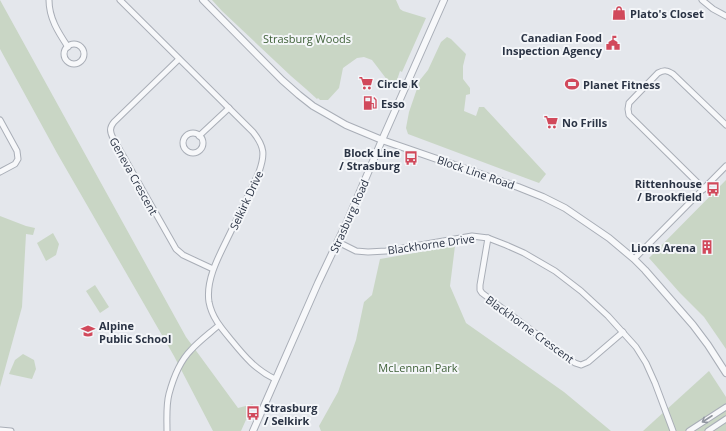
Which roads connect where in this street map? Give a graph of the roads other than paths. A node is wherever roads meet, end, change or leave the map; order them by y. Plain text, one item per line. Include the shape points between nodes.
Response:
1 (50, 0) edge
2 (120, 0) edge
3 (203, 0) edge
4 (444, 0) edge
5 (702, 0) edge
6 (726, 16) edge
7 (68, 47) dead end
8 (179, 59) junction
9 (229, 108) junction
10 (0, 120) edge
11 (726, 125) edge
12 (199, 136) dead end
13 (382, 140) junction
14 (726, 166) edge
15 (0, 172) edge
16 (704, 189) junction
17 (488, 238) junction
18 (338, 242) junction
19 (634, 258) junction
20 (213, 269) junction
21 (219, 326) junction
22 (623, 332) junction
23 (726, 373) edge
24 (275, 379) junction
25 (726, 407) edge
26 (726, 419) edge
27 (0, 430) edge
28 (11, 431) edge
29 (167, 431) edge
30 (253, 431) edge
31 (673, 431) edge
32 (689, 431) edge
33 (708, 431) edge

1 - 7 street via 51,17
2 - 8 street, Selkirk Drive
3 - 13 street, Block Line Road via 306,101 346,125
4 - 13 street, Strasburg Road
5 - 6 street
8 - 9 street, Selkirk Drive
8 - 20 street, Geneva Crescent via 114,122 110,129 171,243 183,255
9 - 12 street
9 - 20 street, Selkirk Drive via 254,132 264,152 259,172
10 - 15 street via 17,151 18,158 15,164
11 - 16 street via 669,71 658,73 629,103 629,115
13 - 18 street, Strasburg Road
13 - 19 street, Block Line Road via 543,197 565,208
14 - 16 street
16 - 19 street
17 - 18 street, Blackhorne Drive via 472,236 368,252 356,251
17 - 22 street, Blackhorne Drive via 506,244 555,271 592,300
17 - 22 street, Blackhorne Crescent via 480,281 482,293 575,363 588,362
18 - 24 street, Strasburg Road
19 - 23 street, Block Line Road via 693,325
20 - 21 street, Selkirk Drive via 208,292 209,303
21 - 24 street, Selkirk Drive via 251,364
21 - 29 street via 191,350 175,376 168,395
22 - 31 street, Blackhorne Drive via 646,364
24 - 30 street, Strasburg Road
25 -> 32 street
26 - 33 street
27 - 28 street

